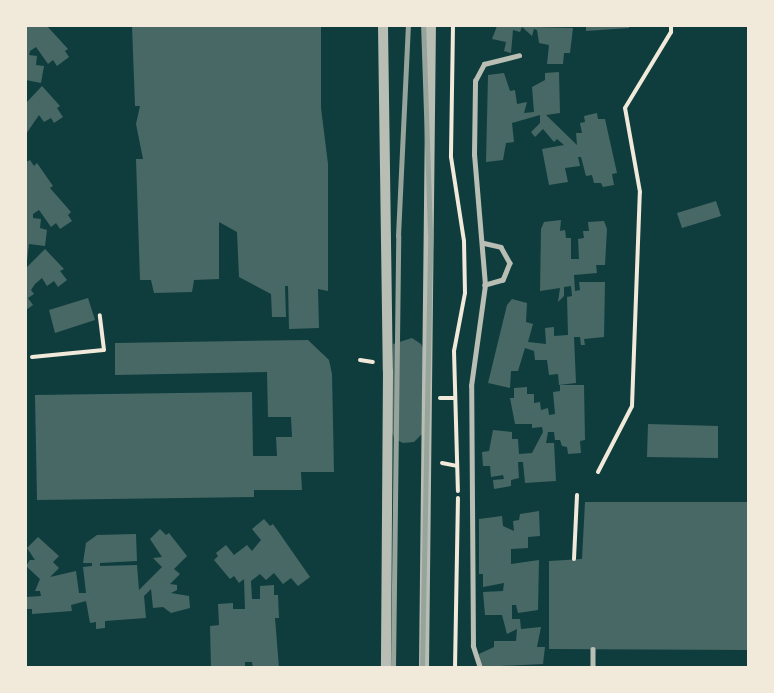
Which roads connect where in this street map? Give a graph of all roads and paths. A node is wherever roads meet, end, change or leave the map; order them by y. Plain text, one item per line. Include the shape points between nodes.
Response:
1 (381, 26) edge
2 (431, 26) edge
3 (453, 26) edge
4 (671, 26) edge
5 (519, 56) dead end
6 (484, 243) junction
7 (485, 285) junction
8 (100, 315) dead end
9 (32, 357) dead end
10 (360, 360) dead end
11 (373, 361) dead end
12 (442, 466) dead end
13 (457, 466) junction
14 (598, 472) dead end
15 (577, 495) dead end
16 (574, 560) dead end
17 (592, 649) dead end
18 (386, 668) edge
19 (424, 668) edge
20 (455, 668) edge
21 (480, 668) edge
22 (593, 668) edge

1 - 18 street via 388,371
2 - 19 street
3 - 13 path via 451,157 466,251 465,293 454,351
4 - 14 path via 626,108 640,192 632,406
5 - 6 lane via 484,64 475,81 474,155
6 - 7 lane
6 - 7 lane via 501,247 510,263 503,280
7 - 21 lane via 471,386 472,646
8 - 9 path via 104,350
10 - 11 path
12 - 13 path
13 - 20 path
15 - 16 path
17 - 22 lane

